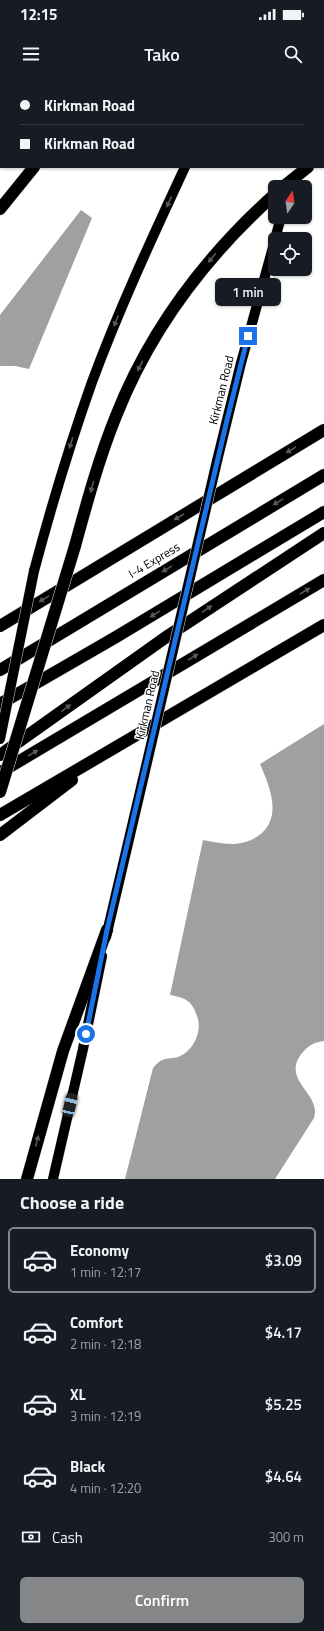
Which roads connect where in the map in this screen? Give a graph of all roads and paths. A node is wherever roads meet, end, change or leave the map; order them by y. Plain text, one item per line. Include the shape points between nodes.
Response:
1 (33, 168) edge
2 (185, 168) edge
3 (296, 168) edge
4 (307, 168) edge
5 (292, 180) edge
6 (292, 180) edge
7 (268, 201) edge
8 (0, 209) edge
9 (268, 265) edge
10 (324, 430) edge
11 (324, 475) edge
12 (324, 512) edge
13 (324, 533) edge
14 (324, 580) edge
15 (324, 625) edge
16 (0, 626) edge
17 (0, 670) edge
18 (0, 704) edge
19 (0, 739) edge
20 (119, 744) junction
21 (0, 755) edge
22 (0, 773) edge
23 (0, 792) edge
24 (0, 815) edge
25 (0, 835) edge
26 (107, 930) junction
27 (27, 1179) edge
28 (53, 1179) edge

1 - 8 highway
2 -> 19 main road, bridge via 127,296 95,376 56,490 34,571
3 - 5 main road
4 - 6 highway, bridge
7 -> 23 highway, bridge via 215,254 188,289 155,337 122,402 106,442
9 - 26 main road, Kirkman Road, bridge via 217,461
10 -> 16 highway
11 -> 17 highway, I-4 Express
12 -> 18 highway
21 -> 13 highway via 175,631
22 -> 14 highway
15 - 20 highway
20 - 24 highway
20 - 25 highway
27 -> 26 highway via 64,1051
26 - 28 main road, Kirkman Road

